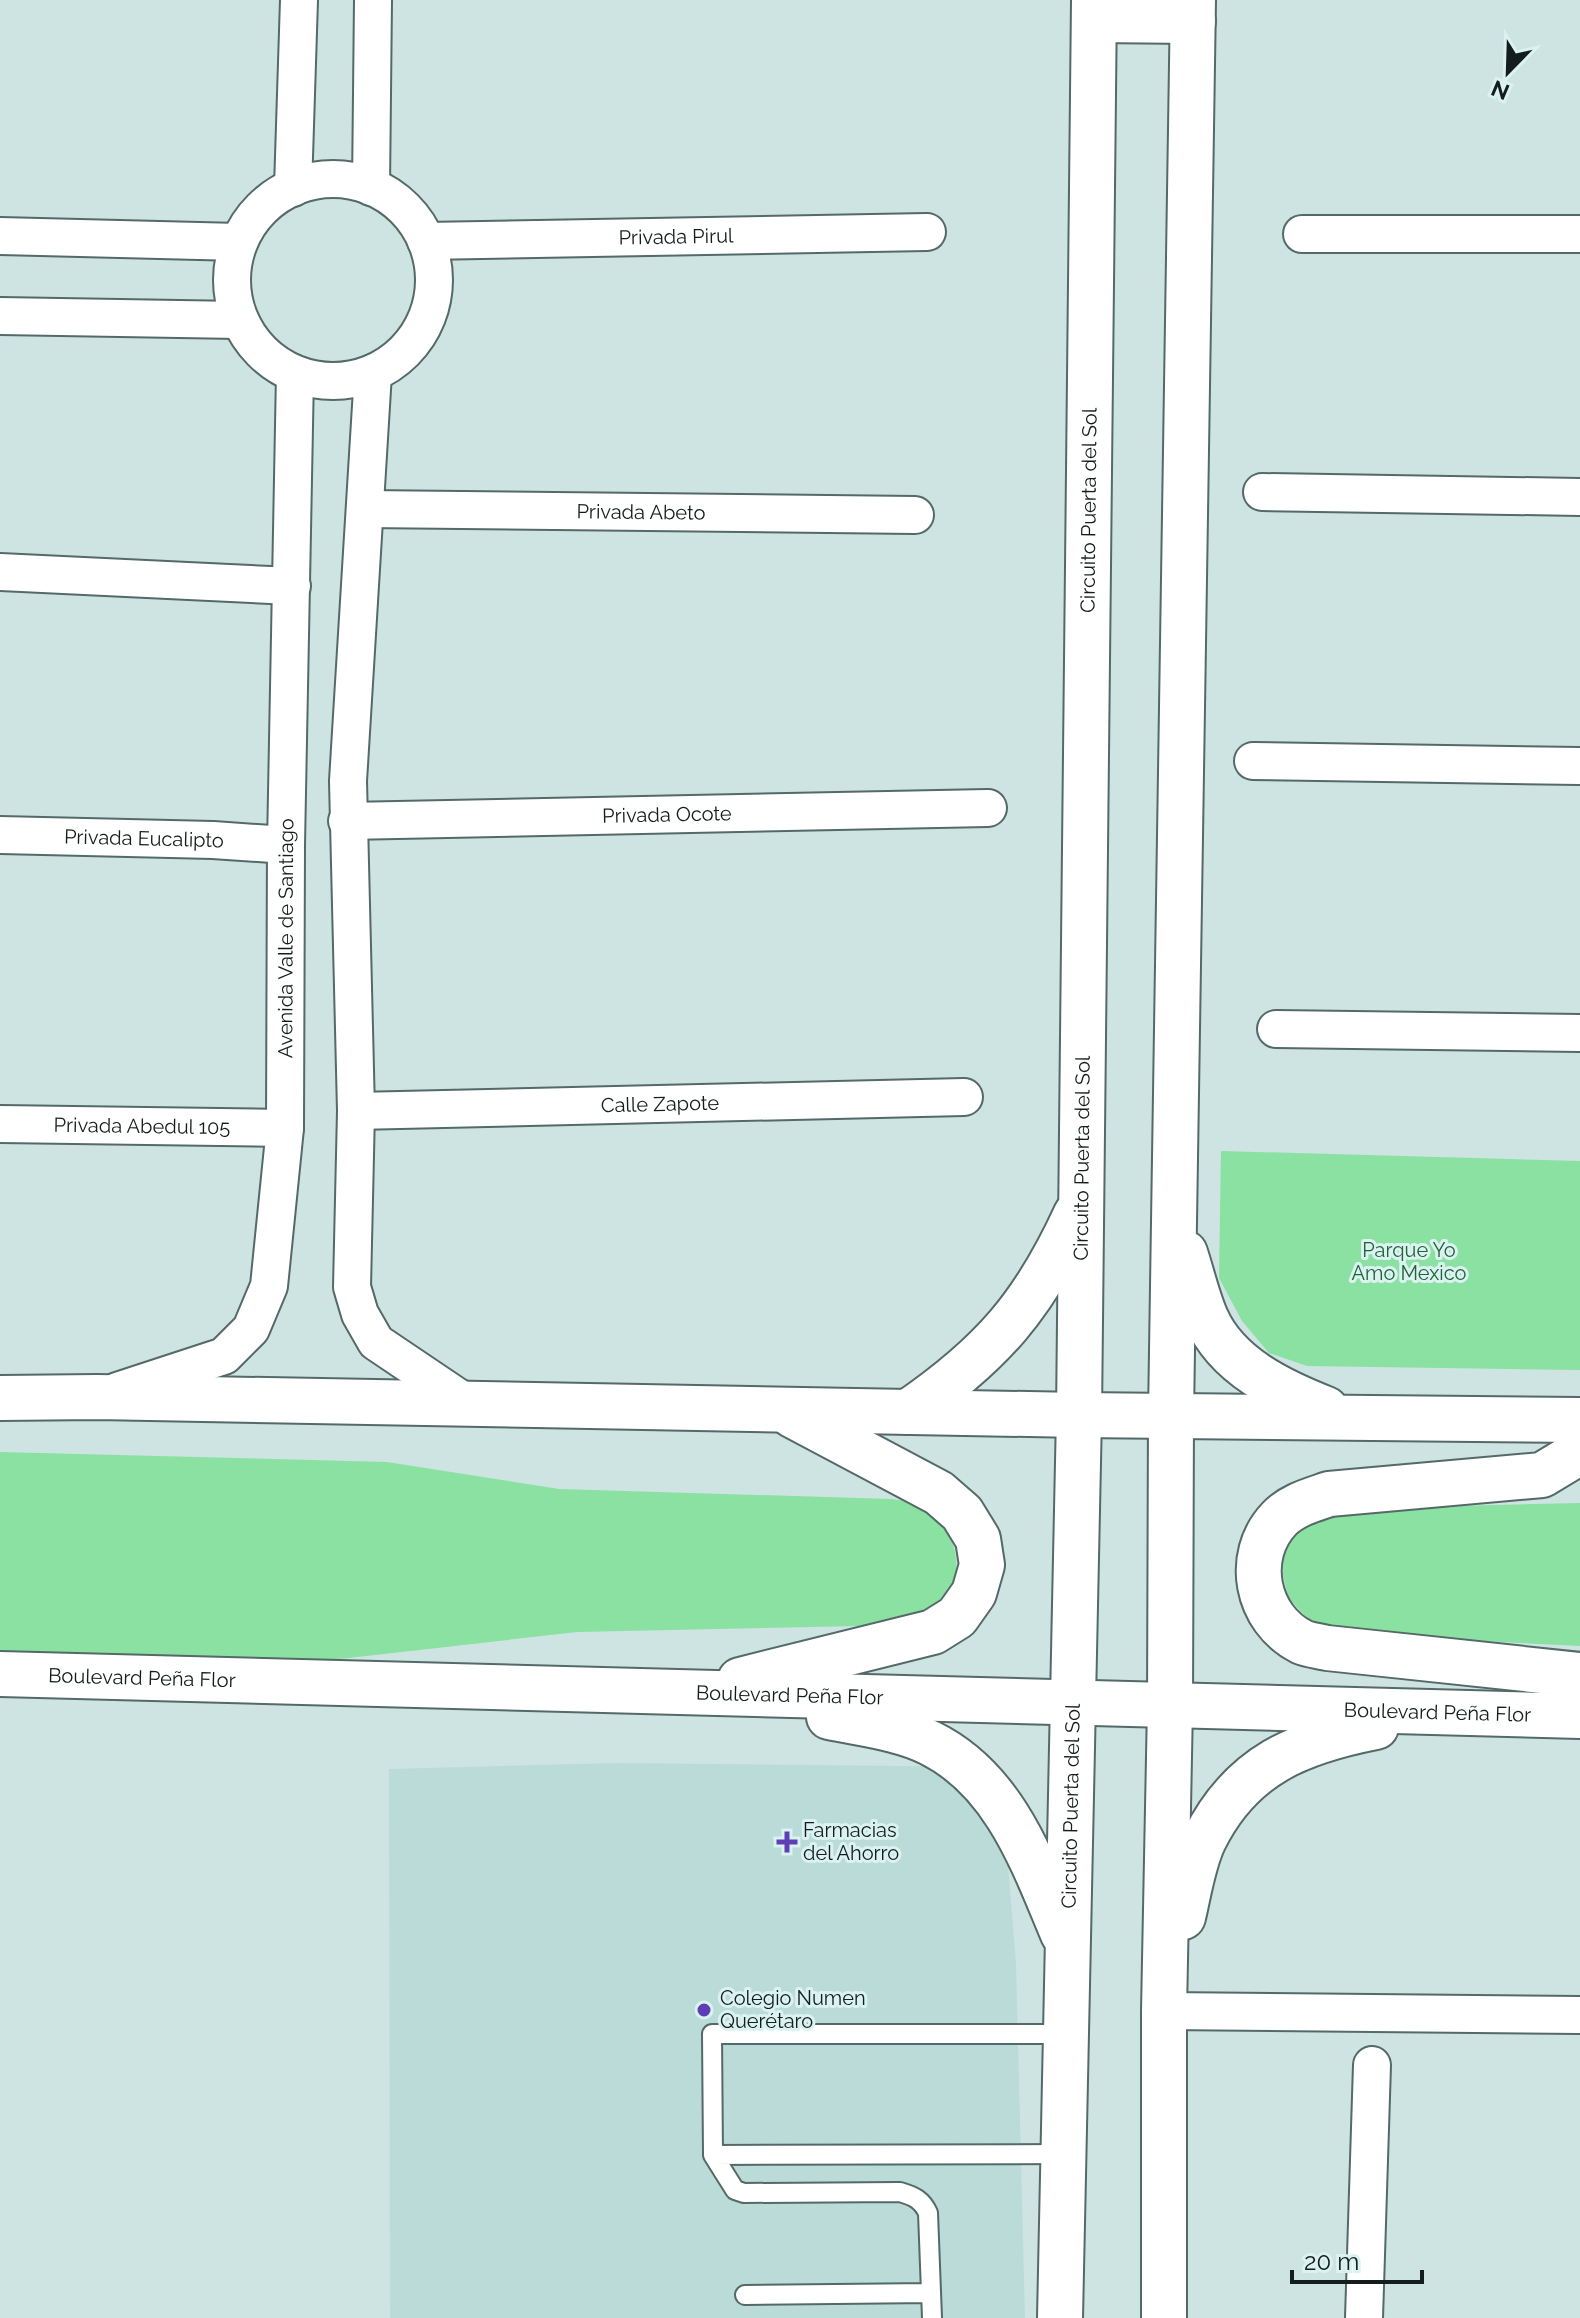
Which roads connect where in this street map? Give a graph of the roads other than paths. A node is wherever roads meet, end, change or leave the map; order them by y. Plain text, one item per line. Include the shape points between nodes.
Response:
1 (299, 0) edge
2 (373, 0) edge
3 (1094, 10) edge
4 (1193, 11) edge
5 (371, 187) junction
6 (293, 188) junction
7 (927, 232) dead end
8 (1302, 234) dead end
9 (1580, 234) edge
10 (0, 236) edge
11 (426, 241) junction
12 (239, 242) junction
13 (0, 316) edge
14 (239, 320) junction
15 (373, 373) junction
16 (295, 374) junction
17 (1262, 492) dead end
18 (1580, 497) edge
19 (365, 509) junction
20 (915, 515) dead end
21 (0, 572) edge
22 (292, 586) junction
23 (1253, 761) dead end
24 (1580, 766) edge
25 (988, 808) dead end
26 (347, 821) junction
27 (0, 835) edge
28 (286, 845) junction
29 (1276, 1029) dead end
30 (1580, 1033) edge
31 (964, 1097) dead end
32 (356, 1111) junction
33 (0, 1124) edge
34 (285, 1128) junction
35 (1080, 1204) junction
36 (1174, 1217) junction
37 (97, 1397) junction
38 (0, 1398) edge
39 (468, 1404) junction
40 (781, 1409) junction
41 (908, 1412) junction
42 (1079, 1415) junction
43 (1171, 1415) junction
44 (1346, 1418) junction
45 (1580, 1420) edge
46 (1580, 1452) edge
47 (0, 1674) edge
48 (1580, 1675) edge
49 (697, 1693) junction
50 (1074, 1704) junction
51 (1170, 1706) junction
52 (1453, 1713) junction
53 (1580, 1716) edge
54 (1069, 1948) junction
55 (1164, 1998) junction
56 (1580, 2015) edge
57 (1067, 2034) junction
58 (1372, 2065) dead end
59 (1064, 2154) junction
60 (713, 2155) junction
61 (931, 2293) junction
62 (745, 2295) dead end
63 (932, 2318) edge
64 (1060, 2318) edge
65 (1164, 2318) edge
66 (1364, 2318) edge

1 - 6 street
2 - 5 street
3 - 4 main road
3 - 35 main road, Circuito Puerta del Sol
4 - 36 main road
5 - 6 street via 319,180
5 - 11 street via 394,200
6 - 12 street via 252,219
7 - 11 street, Privada Pirul
8 - 9 street
10 - 12 street
11 - 15 street via 434,271 432,304 420,333 400,357
12 - 14 street via 232,267
13 - 14 street
14 - 16 street via 272,361
15 - 16 street via 320,381
15 - 19 street
16 - 22 street, Avenida Valle de Santiago
17 - 18 street
19 - 20 street, Privada Abeto
19 - 26 street
21 - 22 street
22 - 28 street, Avenida Valle de Santiago
23 - 24 street
25 - 26 street, Privada Ocote
26 - 32 street
27 - 28 street, Privada Eucalipto
28 - 34 street, Avenida Valle de Santiago
29 - 30 street
31 - 32 street, Calle Zapote
32 - 39 street via 352,1287 360,1314 376,1342
33 - 34 street, Privada Abedul 105
34 - 37 street, Avenida Valle de Santiago via 269,1286 251,1329 224,1356
35 - 41 main road via 1029,1301 953,1381
35 - 42 main road, Circuito Puerta del Sol
36 - 43 main road
36 - 44 main road via 1206,1320 1233,1357 1280,1391
37 - 38 main road
37 - 39 main road
39 - 40 main road
40 - 41 main road
40 - 49 main road via 939,1493 962,1513 978,1539 982,1565 974,1593 957,1617 933,1632
41 - 42 main road
42 - 43 main road
42 - 50 main road, Circuito Puerta del Sol
43 - 44 main road
43 - 51 main road
44 - 45 main road
46 - 48 main road via 1542,1475 1329,1494 1304,1502 1279,1518 1264,1543 1257,1571 1261,1597 1278,1622 1301,1641
47 - 49 main road, Boulevard Peña Flor
49 - 50 main road, Boulevard Peña Flor
49 - 54 main road via 881,1728 930,1743 996,1796 1027,1848
50 - 51 main road, Boulevard Peña Flor
50 - 54 main road, Circuito Puerta del Sol
51 - 52 main road, Boulevard Peña Flor
51 - 55 main road
52 - 53 main road, Boulevard Peña Flor
52 - 55 main road via 1332,1736 1294,1749 1256,1773 1223,1808 1203,1842
54 - 57 main road, Circuito Puerta del Sol
55 - 56 street
55 - 65 main road
57 - 59 main road, Circuito Puerta del Sol
57 - 60 lane via 712,2034
58 - 66 street
59 - 60 lane
59 - 64 main road, Circuito Puerta del Sol
60 - 61 lane via 735,2190 744,2193 913,2196 928,2213
61 - 62 lane
61 - 63 lane

